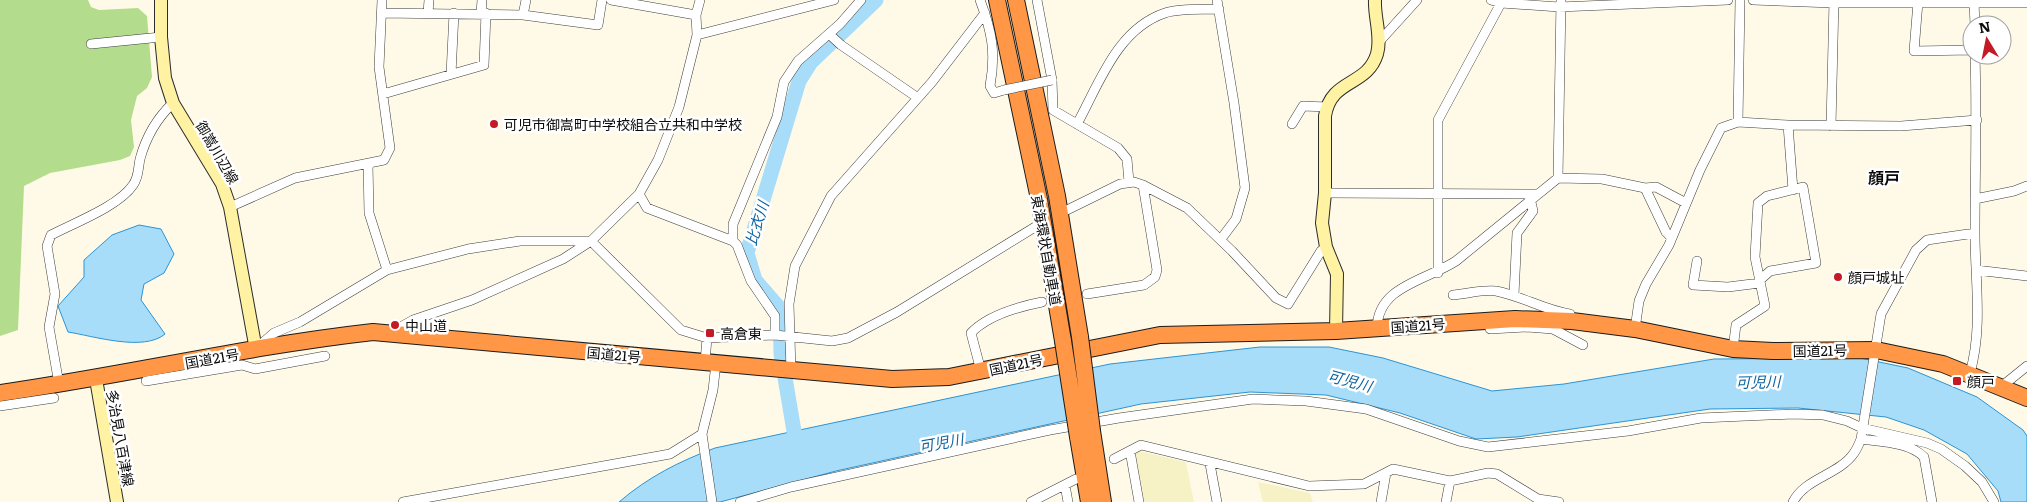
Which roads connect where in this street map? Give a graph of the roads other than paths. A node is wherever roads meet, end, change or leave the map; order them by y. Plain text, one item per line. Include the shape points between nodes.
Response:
1 (161, 0) edge
2 (382, 0) edge
3 (429, 0) edge
4 (482, 0) edge
5 (526, 0) edge
6 (602, 0) edge
7 (611, 0) edge
8 (700, 0) edge
9 (834, 0) edge
10 (861, 0) edge
11 (980, 0) edge
12 (997, 0) edge
13 (1016, 0) edge
14 (1037, 0) edge
15 (1374, 0) edge
16 (1418, 0) edge
17 (1491, 0) edge
18 (1728, 0) edge
19 (1740, 0) edge
20 (1753, 0) edge
21 (624, 1) edge
22 (1834, 1) edge
23 (1918, 2) junction
24 (1974, 2) junction
25 (1501, 3) junction
26 (1560, 3) edge
27 (2027, 3) edge
28 (1218, 4) edge
29 (381, 13) junction
30 (428, 13) junction
31 (454, 13) junction
32 (483, 13) junction
33 (985, 13) junction
34 (523, 15) junction
35 (696, 15) junction
36 (1975, 15) edge
37 (829, 34) junction
38 (697, 35) junction
39 (161, 37) junction
40 (1378, 43) junction
41 (91, 44) dead end
42 (1962, 50) edge
43 (1976, 65) edge
44 (452, 74) junction
45 (1052, 80) junction
46 (383, 94) junction
47 (918, 98) junction
48 (173, 103) junction
49 (1327, 107) junction
50 (1977, 120) junction
51 (1738, 122) junction
52 (1078, 124) junction
53 (1292, 124) dead end
54 (1788, 125) junction
55 (1832, 126) junction
56 (368, 164) junction
57 (1558, 178) junction
58 (1129, 182) junction
59 (1143, 186) junction
60 (2027, 186) edge
61 (1645, 188) junction
62 (1793, 190) junction
63 (1325, 193) junction
64 (1437, 193) junction
65 (639, 194) junction
66 (1538, 194) junction
67 (1975, 199) junction
68 (1530, 202) junction
69 (1686, 203) junction
70 (230, 207) junction
71 (1067, 210) dead end
72 (1035, 227) dead end
73 (1975, 233) junction
74 (1672, 238) junction
75 (591, 240) junction
76 (1221, 240) junction
77 (733, 241) junction
78 (1326, 247) junction
79 (1697, 261) dead end
80 (387, 270) junction
81 (1976, 270) junction
82 (1438, 273) junction
83 (2027, 276) edge
84 (1760, 282) junction
85 (1087, 294) dead end
86 (1453, 295) dead end
87 (1514, 295) junction
88 (1042, 302) dead end
89 (1572, 321) junction
90 (1553, 324) junction
91 (1377, 328) junction
92 (1490, 329) dead end
93 (1635, 329) junction
94 (1336, 331) junction
95 (395, 334) junction
96 (775, 335) junction
97 (790, 336) junction
98 (707, 338) junction
99 (1583, 345) dead end
100 (1733, 349) junction
101 (256, 350) junction
102 (1875, 354) junction
103 (325, 356) dead end
104 (710, 363) junction
105 (2027, 366) edge
106 (784, 370) junction
107 (980, 371) junction
108 (1970, 373) junction
109 (96, 379) junction
110 (146, 381) dead end
111 (2005, 389) junction
112 (57, 391) junction
113 (0, 393) edge
114 (2027, 398) edge
115 (0, 406) edge
116 (1862, 428) junction
117 (702, 434) junction
118 (1085, 434) junction
119 (1861, 439) junction
120 (1130, 451) junction
121 (1114, 459) dead end
122 (1210, 464) junction
123 (1386, 473) junction
124 (1076, 479) dead end
125 (1450, 481) junction
126 (1065, 485) junction
127 (117, 502) edge
128 (402, 502) edge
129 (712, 502) edge
130 (740, 502) edge
131 (1031, 502) edge
132 (1068, 502) edge
133 (1089, 502) edge
134 (1103, 502) edge
135 (1139, 502) edge
136 (1217, 502) edge
137 (1380, 502) edge
138 (1446, 502) edge
139 (1559, 502) edge
140 (1793, 502) edge
141 (1932, 502) edge
142 (1994, 502) edge

1 - 39 main road, 御嵩川辺線
2 - 29 street
3 - 30 street
4 - 32 street
5 - 34 street
6 - 34 street via 598,25
7 - 21 street
8 - 35 street
9 - 38 street
10 - 37 street
11 - 33 street
12 - 118 highway, 東海環状自動車道, bridge via 1039,199 1063,341
13 - 118 highway, 東海環状自動車道, bridge via 1057,196 1080,338
14 - 45 street
15 - 40 main road
16 - 40 street
17 - 25 street
18 - 26 street
19 - 51 street
20 - 22 street
21 - 35 street
22 - 23 street
22 - 55 street
23 - 24 street
23 - 42 street via 1914,51
24 - 27 street
24 - 36 street
25 - 26 street
25 - 64 street via 1438,120
26 - 57 street
28 - 52 street via 1166,13 1146,23 1122,42
28 - 76 street via 1245,188 1236,219
29 - 30 street
29 - 46 street via 379,66
30 - 31 street
31 - 32 street
31 - 44 street
32 - 34 street
32 - 44 street via 484,65
33 - 45 street, bridge via 992,35 994,63 990,86 994,93
33 - 47 street
35 - 38 street
37 - 47 street
37 - 77 street via 798,61 784,82 777,117 733,224
38 - 65 street via 680,107 658,160
39 - 41 street
39 - 48 main road, 御嵩川辺線 via 165,78
40 - 49 main road via 1378,52 1369,71 1334,92
43 - 50 street
44 - 46 street
45 - 52 street via 1053,110
46 - 56 street via 390,148 384,160
47 - 97 street via 831,196 795,266 789,304
48 - 70 main road, 御嵩川辺線 via 222,184
48 - 112 street via 148,134 133,186 105,207 51,235 47,246 55,294 48,327
49 - 53 street via 1302,106
49 - 63 main road
50 - 55 street via 1901,126
50 - 67 street
51 - 54 street
51 - 69 street via 1728,124 1716,135
52 - 58 street via 1118,148 1127,159
54 - 55 street
54 - 62 street
56 - 70 street via 294,178
56 - 80 street via 369,213
57 - 61 street via 1610,180
57 - 66 street
58 - 59 street
58 - 71 street
59 - 76 street via 1187,208
59 - 85 street via 1157,270 1155,277 1144,285
60 - 67 street
61 - 69 street via 1656,187
61 - 74 street
62 - 84 street via 1767,196 1758,203 1754,257
62 - 84 street via 1802,187 1816,263 1770,271
63 - 64 street
63 - 78 main road via 1322,223
64 - 66 street
64 - 82 street
65 - 75 street
65 - 77 street via 647,208
66 - 68 street
67 - 73 street
68 - 82 street
68 - 87 street via 1532,211 1517,233
69 - 74 street
70 - 101 main road, 御嵩川辺線
72 - 97 street via 897,312 848,338 818,341
73 - 81 street
73 - 102 street via 1927,240 1916,250 1881,314
74 - 93 street via 1639,301
75 - 80 street via 520,241 468,249
75 - 95 street via 563,259 472,300 413,320
75 - 98 street via 681,330
76 - 78 street via 1276,298 1288,304
77 - 96 street via 751,281 775,316
78 - 94 main road via 1337,274
79 - 84 street via 1693,285 1728,288
80 - 101 street via 300,322 274,333
81 - 83 street
81 - 108 street via 1979,313
82 - 91 street via 1392,294 1383,304
84 - 100 street via 1765,306 1736,325
86 - 87 street via 1496,291
87 - 89 street via 1557,312 1571,314
88 - 107 street via 1022,306 980,324 971,333
89 - 90 highway, 国道21号
89 - 93 highway, 国道21号
90 - 91 highway, 国道21号 via 1515,319
90 - 92 street
90 - 99 street
91 - 94 highway, 国道21号
93 - 100 highway, 国道21号
94 - 107 highway, 国道21号 via 1160,335
95 - 101 highway, 国道21号 via 374,332
95 - 104 highway, 国道21号
96 - 97 street
96 - 98 street
97 - 106 street
98 - 104 street
100 - 102 highway, 国道21号
101 - 109 highway, 国道21号
102 - 108 highway, 国道21号 via 1917,357
102 - 116 street
103 - 110 street via 255,370 242,365
104 - 106 highway, 国道21号
104 - 117 street via 713,390
105 - 111 street
106 - 107 highway, 国道21号 via 892,379 949,377
108 - 111 highway, 国道21号
109 - 112 highway, 国道21号
109 - 127 main road, 多治見八百津線
111 - 114 highway, 国道21号
112 - 113 highway, 国道21号
112 - 115 street
116 - 119 street
116 - 130 street via 1823,415 1743,415 1488,447 1459,441 1366,409 1306,401 1253,399 1050,430 791,486
116 - 142 street via 1940,449 1982,482
117 - 128 street via 670,454
117 - 129 street
118 - 133 highway, 東海環状自動車道
118 - 134 highway, 東海環状自動車道
119 - 140 street via 1854,454 1805,488
119 - 141 street via 1906,446 1920,453 1924,458
120 - 121 street
120 - 122 street via 1141,445
120 - 135 street
122 - 123 street via 1309,486 1364,484
122 - 136 street
123 - 125 street via 1393,469
123 - 137 street
124 - 126 street
125 - 138 street
125 - 139 street via 1497,474 1538,499
126 - 131 street
126 - 132 street

